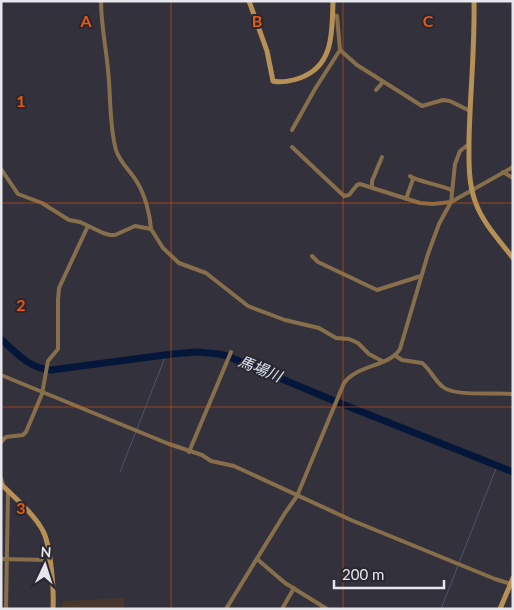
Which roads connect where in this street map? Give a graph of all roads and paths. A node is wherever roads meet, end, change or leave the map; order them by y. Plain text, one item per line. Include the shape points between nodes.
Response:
1 (101, 1) edge
2 (249, 1) edge
3 (333, 1) edge
4 (474, 1) edge
5 (332, 15) junction
6 (340, 50) junction
7 (383, 82) junction
8 (376, 90) dead end
9 (470, 111) junction
10 (292, 130) dead end
11 (469, 144) junction
12 (292, 147) dead end
13 (382, 157) dead end
14 (513, 167) edge
15 (1, 169) edge
16 (503, 172) junction
17 (513, 178) edge
18 (372, 188) junction
19 (452, 190) junction
20 (472, 191) junction
21 (406, 199) junction
22 (451, 202) junction
23 (88, 226) junction
24 (152, 229) junction
25 (312, 256) dead end
26 (513, 258) edge
27 (421, 276) junction
28 (231, 352) dead end
29 (396, 356) junction
30 (382, 361) junction
31 (1, 375) edge
32 (42, 391) junction
33 (513, 394) edge
34 (1, 442) edge
35 (189, 452) junction
36 (1, 478) edge
37 (2, 485) edge
38 (8, 491) junction
39 (297, 496) junction
40 (4, 559) edge
41 (49, 560) junction
42 (256, 560) junction
43 (513, 578) edge
44 (512, 584) edge
45 (294, 588) junction
46 (6, 609) edge
47 (54, 609) edge
48 (226, 609) edge
49 (282, 609) edge
50 (327, 609) edge
51 (500, 609) edge

1 - 24 street via 116,149 140,187
2 - 5 street via 267,51 273,81 277,82 308,76 324,61 331,42
3 - 5 street
4 - 9 street
5 - 6 street via 336,16
6 - 7 street
6 - 10 street
7 - 8 street
7 - 9 street via 422,106 443,100
9 - 11 street
11 - 19 street via 458,154
11 - 20 street
12 - 18 street via 344,196 358,184
13 - 18 street
14 - 16 street
15 - 23 street via 18,194
16 - 17 street
16 - 20 street
18 - 21 street
19 - 21 street via 411,177
19 - 22 street
20 - 22 street
20 - 26 street via 483,219
21 - 22 street via 429,204
22 - 27 street via 439,224
23 - 24 street via 110,235 135,226
23 - 32 street via 60,288 59,347 47,365
24 - 30 street via 162,248 178,264 206,272 248,306 285,320 317,327 336,338 349,339
25 - 27 street via 318,262 377,290
27 - 29 street
28 - 35 street
29 - 30 street
29 - 33 street via 422,363 448,390 472,394
30 - 39 street via 350,375 344,383
31 - 32 street
32 - 34 street via 26,432 6,437
32 - 35 street
35 - 39 street via 234,466
36 - 37 street
37 - 38 street
38 - 40 street
38 - 41 street via 38,522
39 - 42 street
39 - 44 street
40 - 41 street
40 - 46 street
41 - 47 street
42 - 45 street
42 - 48 street
43 - 44 street
44 - 51 street
45 - 49 street
45 - 50 street

